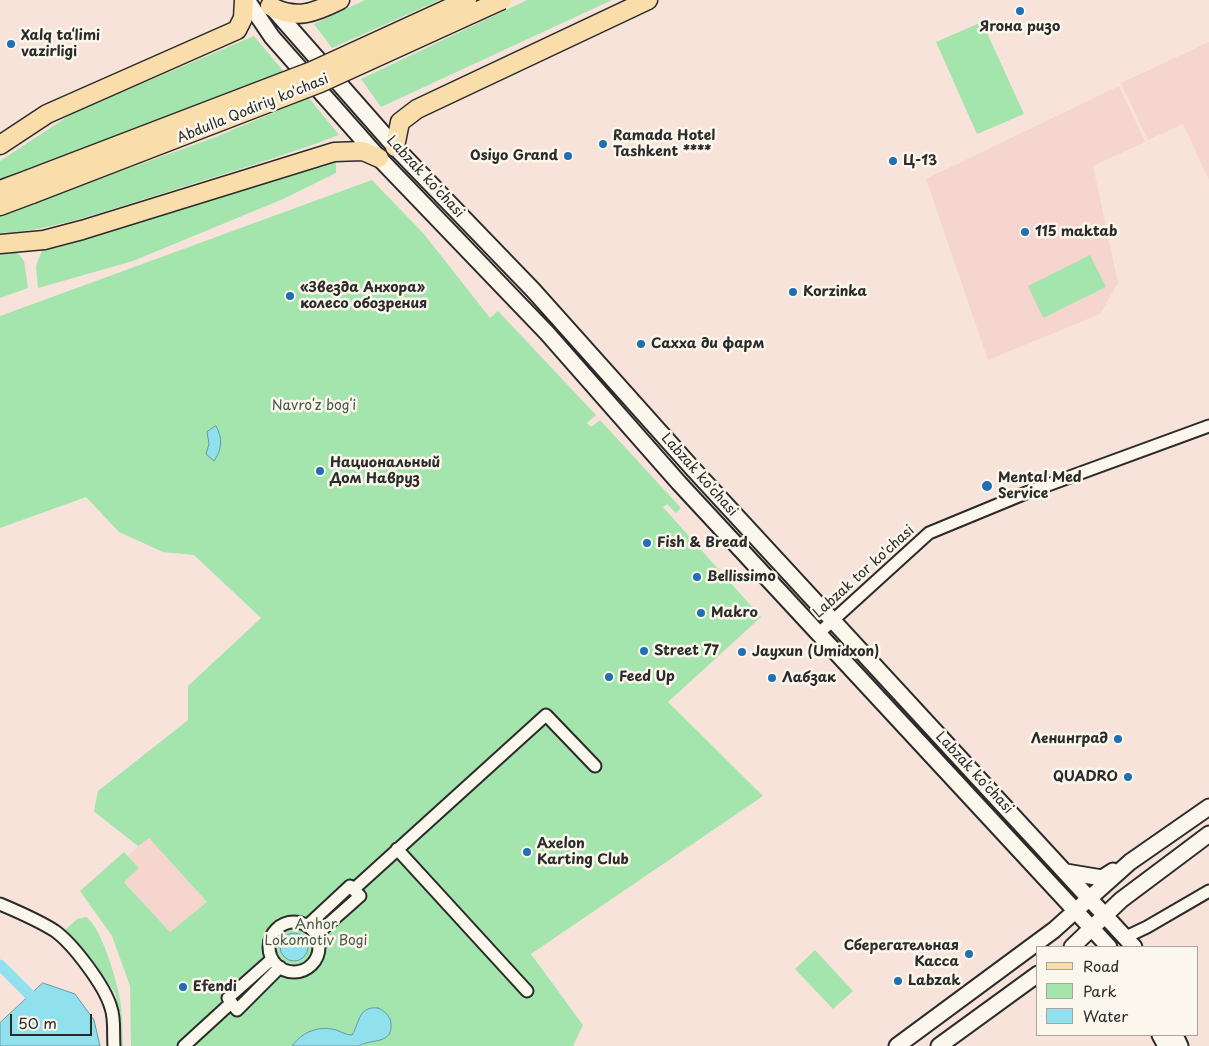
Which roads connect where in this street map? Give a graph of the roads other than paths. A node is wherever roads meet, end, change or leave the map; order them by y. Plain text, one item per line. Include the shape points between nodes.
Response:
1 (245, 0) edge
2 (340, 0) edge
3 (467, 0) edge
4 (502, 0) edge
5 (648, 0) edge
6 (269, 3) edge
7 (0, 145) edge
8 (395, 147) junction
9 (379, 158) junction
10 (29, 187) junction
11 (0, 190) edge
12 (0, 206) edge
13 (0, 244) edge
14 (561, 322) junction
15 (547, 333) junction
16 (1209, 426) edge
17 (694, 470) junction
18 (679, 483) junction
19 (833, 620) junction
20 (819, 633) junction
21 (595, 766) dead end
22 (1209, 806) edge
23 (1209, 834) edge
24 (397, 849) junction
25 (1130, 862) junction
26 (1066, 872) junction
27 (354, 890) junction
28 (1209, 891) edge
29 (1089, 897) junction
30 (0, 904) edge
31 (1075, 909) junction
32 (1106, 915) junction
33 (307, 926) junction
34 (1093, 928) junction
35 (316, 935) junction
36 (1130, 942) edge
37 (1073, 946) edge
38 (1108, 946) edge
39 (276, 963) junction
40 (1036, 975) edge
41 (527, 991) dead end
42 (114, 1046) edge
43 (184, 1046) edge
44 (897, 1046) edge
45 (939, 1046) edge

1 - 7 main road via 243,18 237,30 47,114
1 - 9 main road, Labzak ko'chasi via 272,37
2 - 6 main road via 298,15 285,13
3 - 10 main road, Abdulla Qodiriy ko'chasi, bridge via 312,71
4 - 10 main road, Abdulla Qodiriy ko'chasi, bridge via 320,83
5 - 8 main road via 416,109 400,122
6 - 8 main road, Labzak ko'chasi
8 - 14 main road, Labzak ko'chasi
9 - 13 main road via 362,150 334,152 82,230 44,240
9 - 15 main road, Labzak ko'chasi
10 - 11 main road, Abdulla Qodiriy ko'chasi
10 - 12 main road, Abdulla Qodiriy ko'chasi
14 - 15 main road
14 - 17 main road, Labzak ko'chasi
15 - 18 main road, Labzak ko'chasi
16 - 19 street, Labzak tor ko'chasi via 1026,493 929,534
17 - 18 main road
17 - 19 main road, Labzak ko'chasi
18 - 20 main road, Labzak ko'chasi
19 - 20 street, Labzak tor ko'chasi
19 - 26 main road, Labzak ko'chasi
20 - 31 main road, Labzak ko'chasi
21 - 24 street via 546,715
22 - 25 main road
23 - 32 main road via 1121,900
24 - 27 street
24 - 41 street
25 - 26 main road via 1102,878
25 - 29 main road
26 - 29 main road, Labzak ko'chasi
27 - 33 street via 350,886
27 - 35 street via 360,896
28 - 36 street via 1147,927
29 - 31 main road
29 - 32 main road, Labzak ko'chasi
30 - 42 street via 57,932 87,965 105,992 112,1010
31 - 34 main road, Labzak ko'chasi
31 - 44 main road via 1054,930
32 - 34 main road
32 - 36 main road, Labzak ko'chasi
33 - 35 street
33 - 39 street via 288,923 274,931 269,946
34 - 37 main road
34 - 38 main road, Labzak ko'chasi
35 - 39 street via 318,951 310,965 295,972
39 - 43 street via 237,1010 231,1003
40 - 45 main road

